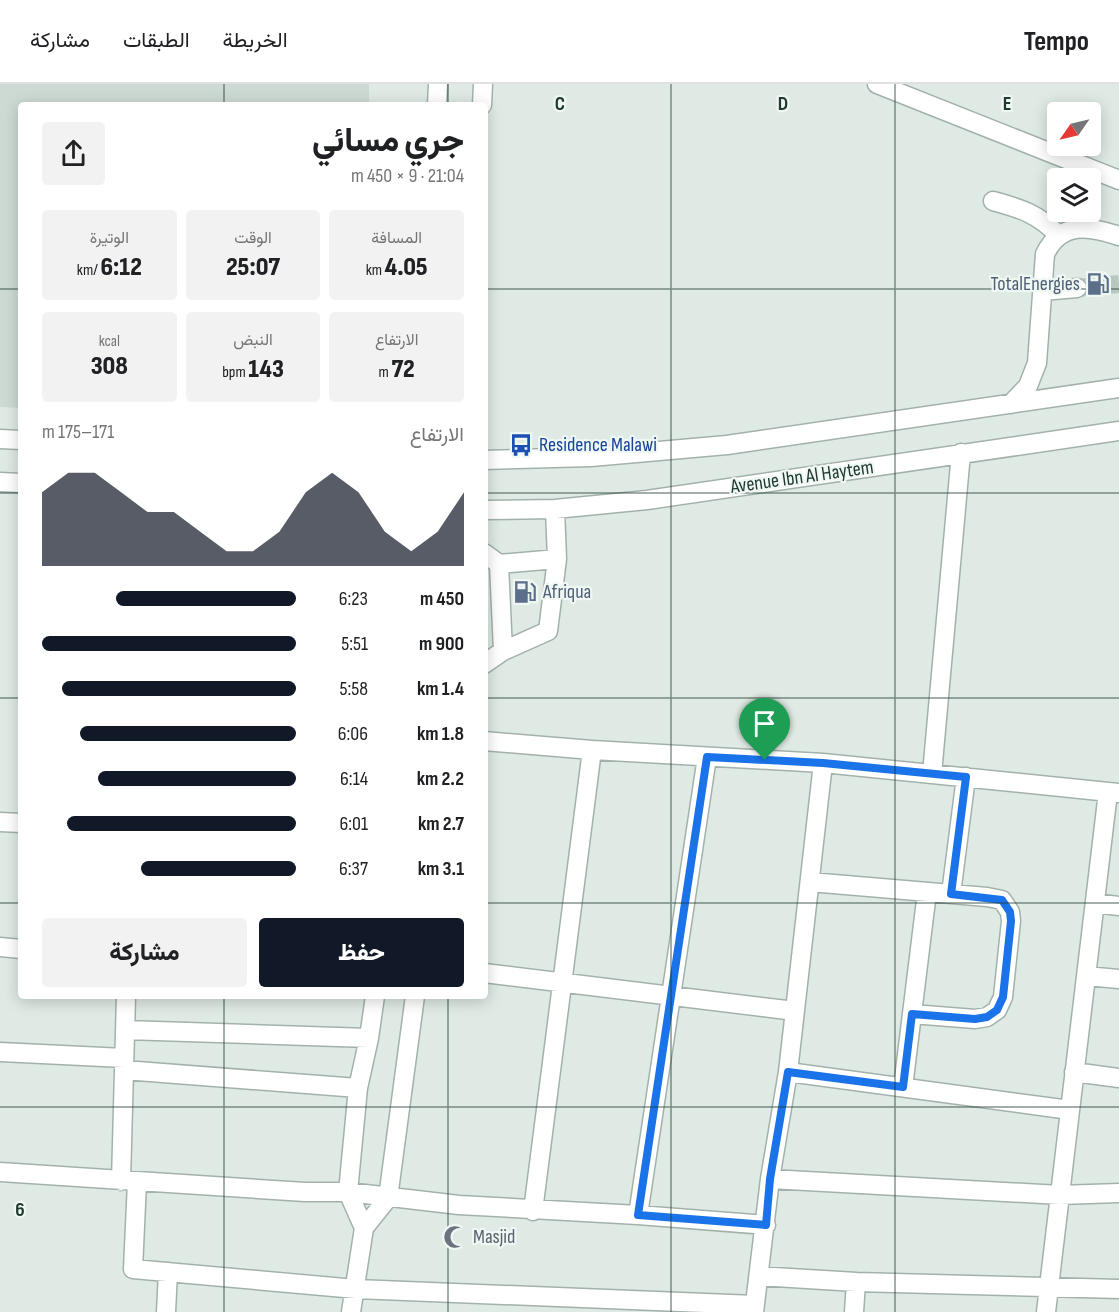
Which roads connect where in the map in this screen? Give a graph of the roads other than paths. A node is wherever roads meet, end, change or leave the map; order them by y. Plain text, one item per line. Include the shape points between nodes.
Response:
1 (438, 84) edge
2 (483, 84) edge
3 (877, 84) edge
4 (437, 102) edge
5 (482, 102) edge
6 (1119, 180) edge
7 (993, 201) dead end
8 (1058, 235) junction
9 (1119, 236) edge
10 (1077, 288) tunnel mouth
11 (1042, 291) junction
12 (1119, 388) edge
13 (1011, 404) junction
14 (1119, 431) edge
15 (0, 439) edge
16 (18, 440) edge
17 (961, 453) junction
18 (488, 460) edge
19 (0, 482) edge
20 (18, 483) edge
21 (555, 509) junction
22 (488, 510) edge
23 (492, 559) edge
24 (556, 559) junction
25 (503, 651) junction
26 (488, 661) edge
27 (488, 741) edge
28 (591, 750) junction
29 (707, 757) junction
30 (823, 763) junction
31 (932, 774) junction
32 (966, 777) junction
33 (1114, 793) edge
34 (0, 822) edge
35 (18, 823) edge
36 (810, 882) junction
37 (927, 892) junction
38 (951, 894) junction
39 (1095, 903) junction
40 (1119, 906) edge
41 (0, 947) edge
42 (18, 949) edge
43 (488, 973) edge
44 (1086, 976) junction
45 (1119, 979) edge
46 (562, 982) junction
47 (671, 995) junction
48 (126, 999) edge
49 (375, 999) edge
50 (415, 999) edge
51 (795, 1011) junction
52 (912, 1014) junction
53 (126, 1030) junction
54 (369, 1038) junction
55 (0, 1052) edge
56 (124, 1064) junction
57 (788, 1072) junction
58 (1074, 1072) junction
59 (1119, 1078) edge
60 (903, 1087) junction
61 (358, 1088) junction
62 (1070, 1110) junction
63 (0, 1172) edge
64 (770, 1179) junction
65 (129, 1181) junction
66 (348, 1192) junction
67 (1119, 1193) edge
68 (1059, 1195) junction
69 (388, 1198) junction
70 (533, 1211) junction
71 (638, 1215) junction
72 (766, 1225) junction
73 (364, 1228) junction
74 (168, 1272) junction
75 (759, 1276) junction
76 (856, 1282) junction
77 (1049, 1287) junction
78 (356, 1289) junction
79 (1119, 1289) edge
80 (754, 1309) edge
81 (165, 1312) edge
82 (351, 1312) edge
83 (854, 1312) edge
84 (1046, 1312) edge

1 - 4 street
2 - 5 street
3 - 6 street
7 - 8 street via 1035,215
8 - 9 street via 1079,228
8 - 11 street via 1046,254
10 - 11 street
11 - 13 street via 1034,375
12 - 13 street
13 - 18 street via 727,445 591,457
14 - 17 street, Avenue Ibn Al Haytem
15 - 16 street
17 - 21 street, Avenue Ibn Al Haytem via 647,500
17 - 31 street
19 - 20 street
21 - 22 street, Avenue Ibn Al Haytem
21 - 24 street
23 - 24 street
23 - 25 street
24 - 25 street via 548,631
25 - 26 street
27 - 28 street
28 - 29 street
28 - 46 street
29 - 30 street
29 - 47 street
30 - 31 street
30 - 36 street
31 - 32 street
32 - 33 street
32 - 38 street
33 - 39 street
34 - 35 street
36 - 37 street
36 - 51 street
37 - 38 street
37 - 52 street
38 - 52 street via 1002,900 1010,912 1003,997 997,1010 987,1017
39 - 40 street
39 - 44 street
41 - 42 street
43 - 46 street
44 - 45 street
44 - 58 street
46 - 47 street
46 - 70 street
47 - 51 street
47 - 71 street
48 - 53 street
49 - 54 street
50 - 69 street
51 - 57 street
52 - 60 street
53 - 54 street
53 - 56 street
54 - 61 street
55 - 56 street
56 - 61 street
56 - 65 street
57 - 60 street
57 - 64 street
58 - 59 street
58 - 62 street
60 - 62 street
61 - 66 street
62 - 68 street
63 - 65 street
64 - 68 street
64 - 72 street
65 - 66 street
65 - 74 street via 133,1269
66 - 69 street
66 - 73 street
67 - 68 street
68 - 77 street
69 - 70 street
69 - 73 street
70 - 71 street
71 - 72 street
72 - 75 street
73 - 78 street
74 - 78 street
74 - 81 street
75 - 76 street
75 - 80 street
76 - 77 street
76 - 83 street
77 - 79 street
77 - 84 street
78 - 80 street
78 - 82 street

